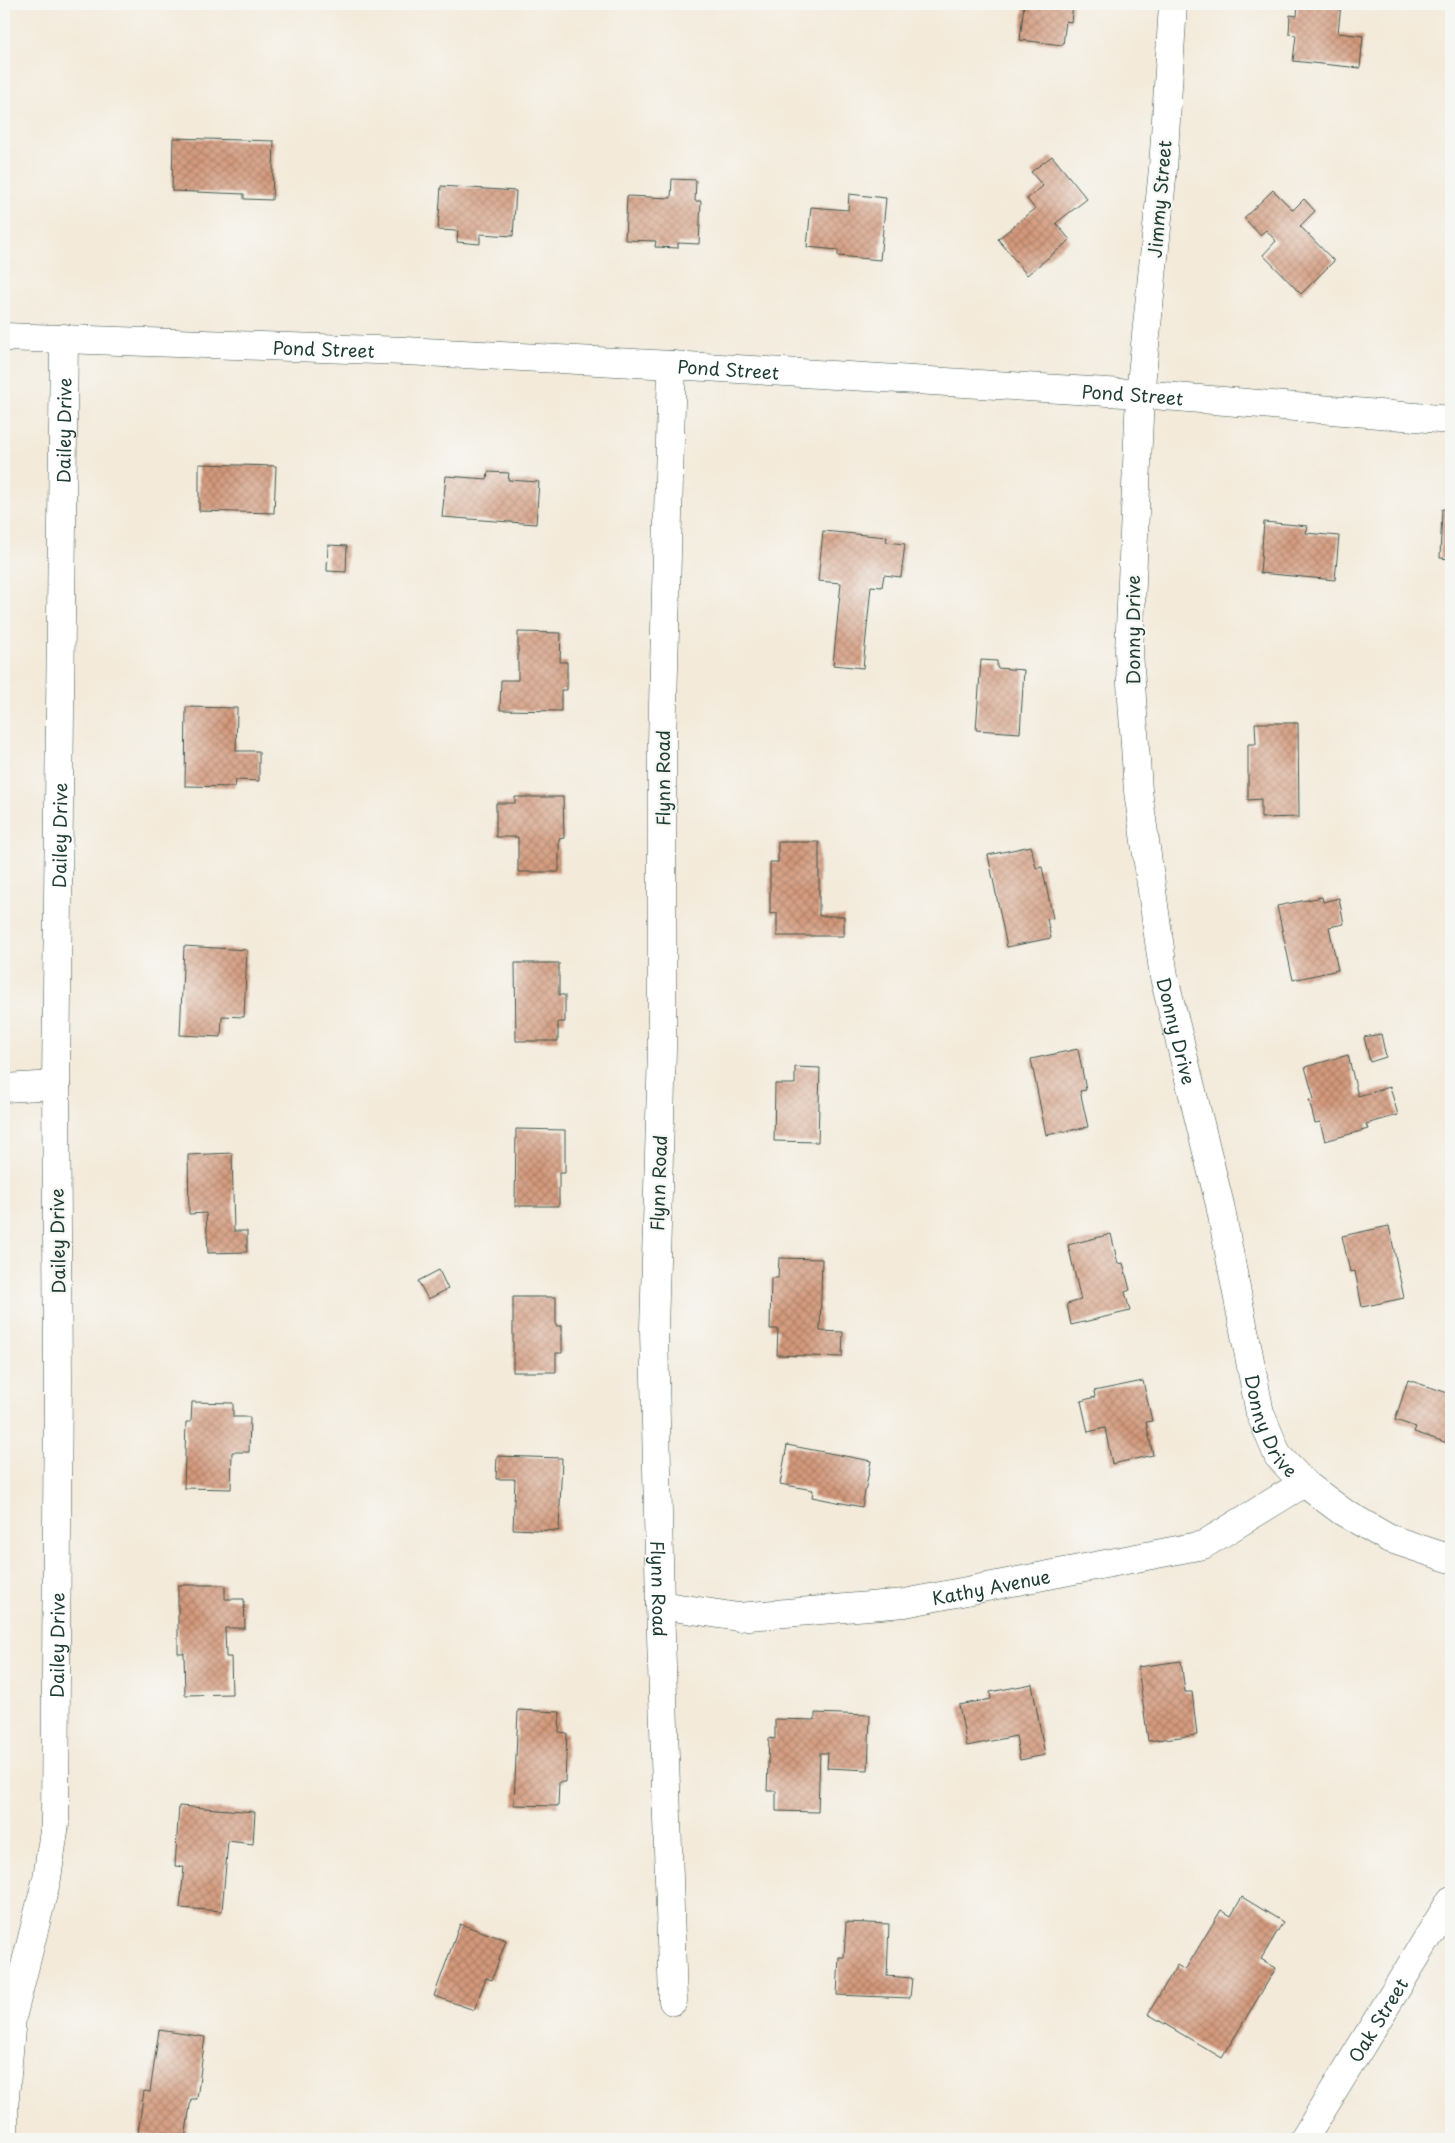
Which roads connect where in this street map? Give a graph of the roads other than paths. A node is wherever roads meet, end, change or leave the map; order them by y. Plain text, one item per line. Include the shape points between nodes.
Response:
1 (1173, 4) edge
2 (4, 337) edge
3 (64, 338) junction
4 (672, 366) junction
5 (1140, 394) junction
6 (1451, 420) edge
7 (56, 1085) junction
8 (4, 1088) edge
9 (1304, 1484) junction
10 (1451, 1559) edge
11 (660, 1605) junction
12 (1451, 1900) edge
13 (673, 2001) dead end
14 (4, 2139) edge
15 (1304, 2139) edge

1 - 5 street, Jimmy Street via 1163,169
2 - 3 street, Pond Street
3 - 4 street, Pond Street via 405,350
3 - 7 street, Dailey Drive
4 - 5 street, Pond Street
4 - 11 street, Flynn Road via 662,743 662,1048 654,1330
5 - 6 street, Pond Street
5 - 9 street, Donny Drive via 1129,652 1138,791 1164,977 1220,1205 1260,1413 1278,1456
7 - 8 street
7 - 14 street, Dailey Drive via 55,1824 47,1878 12,2018
9 - 10 street, Donny Drive via 1388,1538
9 - 11 street, Kathy Avenue via 1203,1545 905,1603 738,1617
11 - 13 street, Flynn Road
12 - 15 street, Oak Street

